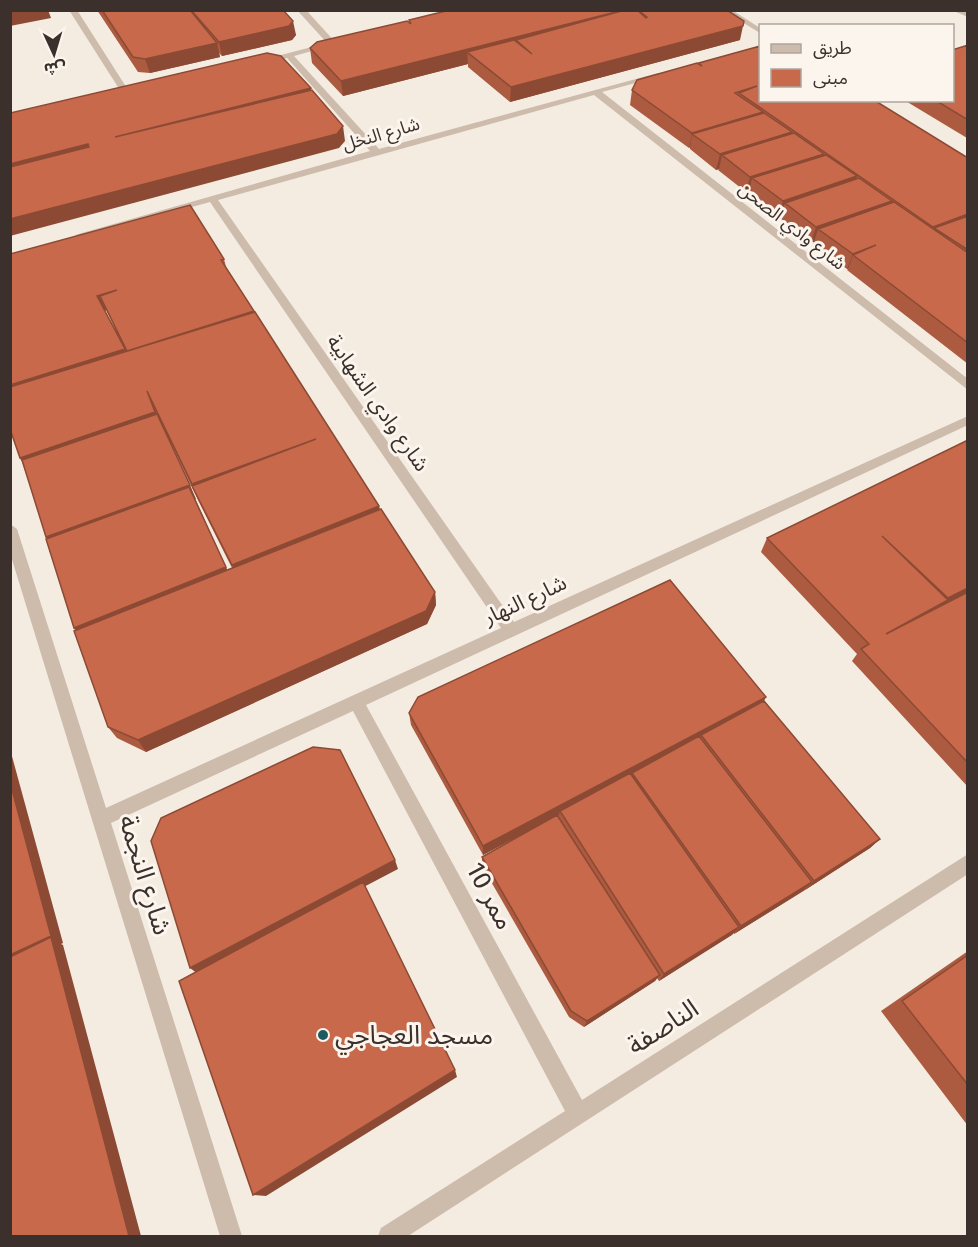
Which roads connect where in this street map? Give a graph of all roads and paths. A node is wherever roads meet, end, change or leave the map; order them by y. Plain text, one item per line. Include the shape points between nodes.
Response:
1 (73, 10) edge
2 (302, 10) edge
3 (726, 10) edge
4 (959, 10) edge
5 (968, 15) edge
6 (759, 30) edge
7 (344, 41) edge
8 (333, 44) junction
9 (288, 54) junction
10 (254, 63) edge
11 (662, 74) edge
12 (138, 90) edge
13 (596, 92) junction
14 (126, 93) junction
15 (115, 95) edge
16 (377, 153) junction
17 (212, 198) junction
18 (67, 239) edge
19 (968, 386) edge
20 (968, 420) edge
21 (10, 529) edge
22 (511, 630) junction
23 (356, 701) junction
24 (101, 819) junction
25 (968, 864) edge
26 (578, 1114) junction
27 (231, 1236) edge
28 (388, 1236) edge

1 - 14 street
2 - 8 street
3 - 6 street
4 - 5 street
7 - 8 street
8 - 9 street
9 - 10 street
9 - 16 street
11 - 13 street, شارع النخل
12 - 14 street
13 - 16 street, شارع النخل
13 - 19 street, شارع وادي الصحن
14 - 15 street
16 - 17 street, شارع النخل
17 - 18 street, شارع النخل
17 - 22 street, شارع وادي الشهابية
20 - 22 street, شارع النهار
21 - 24 street, شارع النجمة
22 - 23 street, شارع النهار
23 - 24 street, شارع النهار
23 - 26 street, ممر 10
24 - 27 street, شارع النجمة
25 - 26 street, الناصفة
26 - 28 street, الناصفة

